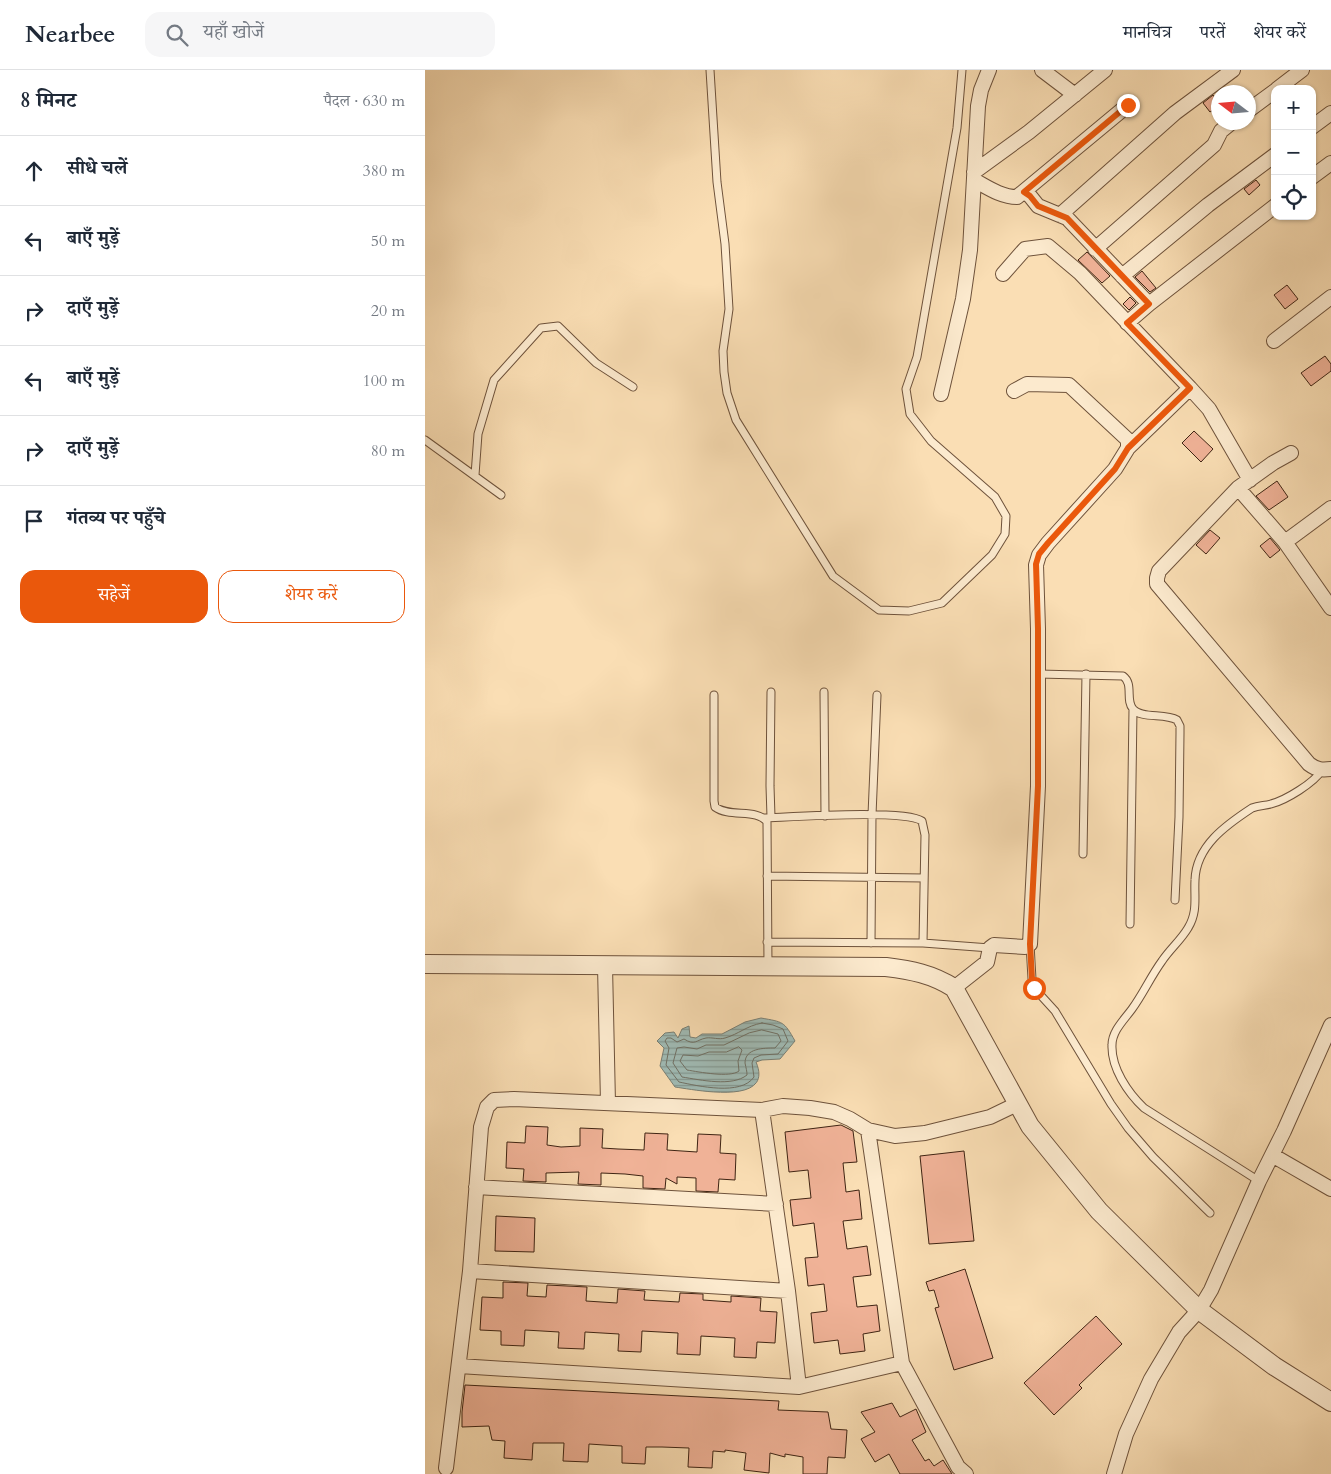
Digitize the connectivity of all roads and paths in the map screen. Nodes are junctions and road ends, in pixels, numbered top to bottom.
1 (710, 70) edge
2 (962, 70) edge
3 (989, 70) edge
4 (1042, 70) edge
5 (1105, 70) edge
6 (1233, 70) edge
7 (1302, 70) edge
8 (1282, 85) edge
9 (1271, 94) edge
10 (1075, 95) junction
11 (1128, 105) dead end
12 (1256, 105) edge
13 (1331, 112) edge
14 (1316, 124) edge
15 (1222, 130) edge
16 (1271, 158) edge
17 (1331, 163) edge
18 (1315, 175) edge
19 (974, 176) junction
20 (1024, 192) junction
21 (1271, 209) edge
22 (1060, 215) junction
23 (1095, 249) junction
24 (1003, 274) dead end
25 (1122, 276) junction
26 (1331, 297) edge
27 (1149, 304) junction
28 (1127, 323) junction
29 (1274, 341) dead end
30 (633, 387) dead end
31 (1190, 388) junction
32 (1014, 391) dead end
33 (941, 394) dead end
34 (425, 440) edge
35 (1128, 448) junction
36 (1291, 453) dead end
37 (475, 475) junction
38 (1250, 480) junction
39 (1239, 488) junction
40 (501, 495) dead end
41 (1331, 508) edge
42 (1285, 542) junction
43 (1331, 608) edge
44 (1038, 674) junction
45 (1086, 674) junction
46 (771, 692) dead end
47 (824, 692) dead end
48 (714, 694) dead end
49 (877, 695) dead end
50 (1133, 709) junction
51 (1326, 769) edge
52 (872, 815) junction
53 (825, 816) junction
54 (768, 817) junction
55 (1083, 854) dead end
56 (767, 876) junction
57 (873, 878) junction
58 (924, 878) junction
59 (1175, 900) dead end
60 (1130, 924) dead end
61 (767, 942) junction
62 (871, 943) junction
63 (923, 943) junction
64 (1030, 944) junction
65 (990, 948) junction
66 (425, 964) edge
67 (605, 966) junction
68 (768, 967) junction
69 (954, 988) junction
70 (1331, 1025) edge
71 (1326, 1049) edge
72 (608, 1103) junction
73 (1017, 1104) junction
74 (762, 1110) junction
75 (868, 1130) junction
76 (1272, 1155) junction
77 (1259, 1181) junction
78 (476, 1187) junction
79 (1331, 1188) edge
80 (776, 1204) junction
81 (1210, 1213) dead end
82 (470, 1272) junction
83 (788, 1291) junction
84 (1199, 1310) junction
85 (902, 1363) junction
86 (459, 1366) junction
87 (799, 1387) junction
88 (1331, 1402) edge
89 (446, 1468) dead end
90 (966, 1474) edge
91 (1115, 1474) edge

1 - 2 lane
3 - 19 street
4 - 10 street
5 - 10 street
6 - 22 street
7 - 8 street
9 - 12 street
10 - 19 street
11 - 20 street
13 - 14 street
15 - 23 street
16 - 25 street
17 - 18 street
19 - 20 street
19 - 33 street
20 - 22 street
21 - 27 street
22 - 23 street
23 - 25 street
24 - 28 street
25 - 27 street
26 - 29 street
27 - 28 street
28 - 31 street
30 - 37 lane
31 - 35 street
31 - 38 street
32 - 35 street
34 - 37 lane
35 - 44 street
36 - 38 street
37 - 40 lane
38 - 39 street
39 - 42 street
39 - 51 street
41 - 42 street
42 - 43 street
44 - 45 lane
44 - 64 street
45 - 50 lane
45 - 55 lane
46 - 54 lane
47 - 53 lane
48 - 54 lane
49 - 52 lane
50 - 59 lane
50 - 60 lane
51 - 77 lane
52 - 53 lane
52 - 57 lane
52 - 58 lane
53 - 54 lane
54 - 56 lane
56 - 57 lane
56 - 61 lane
57 - 58 lane
57 - 62 lane
58 - 63 lane
61 - 62 lane
61 - 68 lane
62 - 63 lane
63 - 65 lane
64 - 65 street
64 - 81 lane
65 - 69 street
66 - 67 street
67 - 68 street
67 - 72 street
68 - 69 street
69 - 73 street
70 - 71 street
71 - 76 street
72 - 74 street
72 - 78 street
73 - 75 street
73 - 84 street
74 - 75 street
74 - 80 street
75 - 85 street
76 - 77 street
76 - 79 street
77 - 84 street
78 - 80 street
78 - 82 street
80 - 83 street
82 - 83 street
82 - 86 street
83 - 87 street
84 - 88 street
84 - 91 street
85 - 87 street
85 - 90 street
86 - 87 street
86 - 89 street

